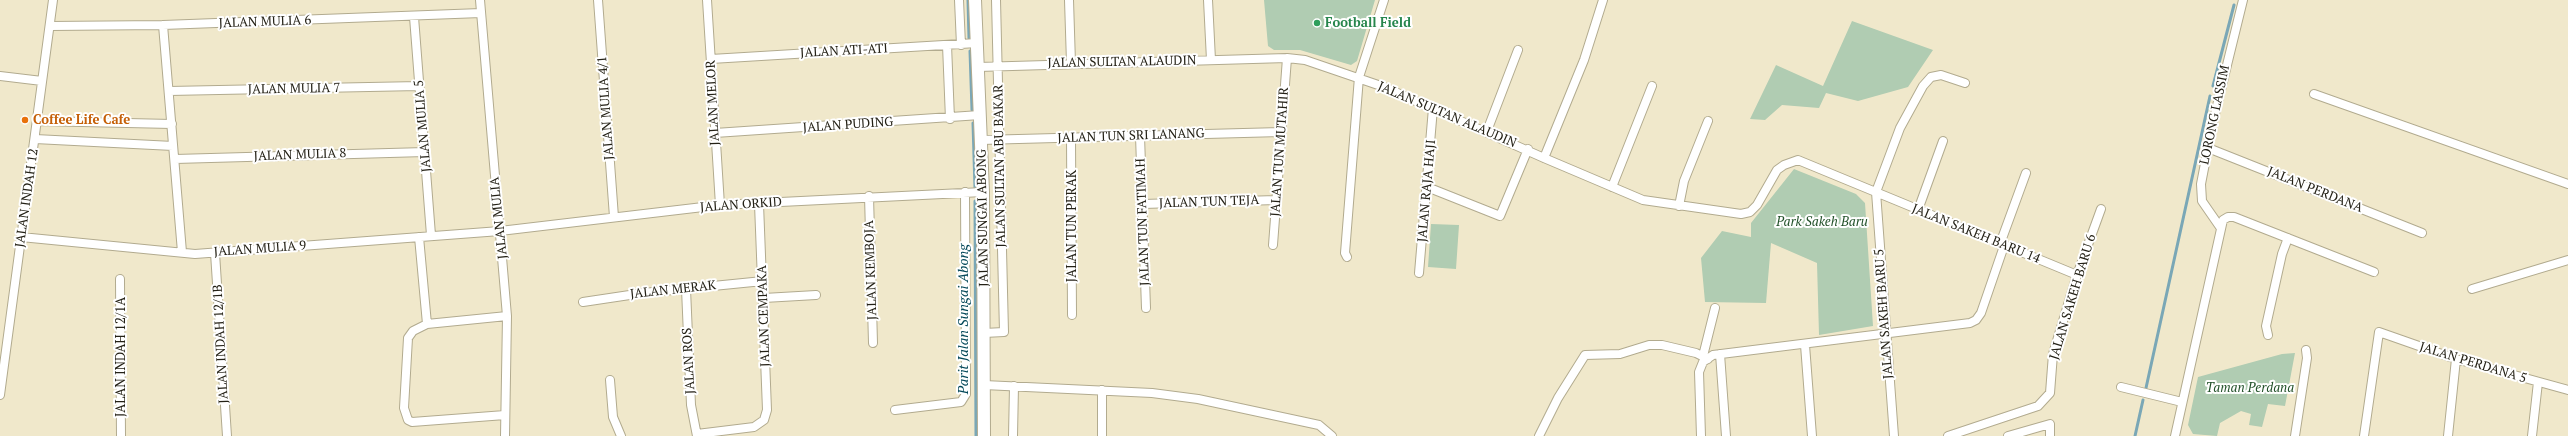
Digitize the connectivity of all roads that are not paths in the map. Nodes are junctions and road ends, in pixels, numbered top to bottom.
1 (53, 0) edge
2 (480, 0) edge
3 (598, 0) edge
4 (707, 0) edge
5 (959, 0) edge
6 (975, 0) edge
7 (996, 0) edge
8 (1069, 0) edge
9 (1208, 0) edge
10 (1384, 0) edge
11 (1603, 0) edge
12 (2240, 1) edge
13 (481, 13) junction
14 (414, 17) junction
15 (163, 25) junction
16 (50, 26) junction
17 (977, 43) junction
18 (947, 45) junction
19 (961, 45) junction
20 (1518, 50) dead end
21 (1287, 58) junction
22 (711, 59) junction
23 (1211, 60) junction
24 (1071, 63) junction
25 (997, 66) junction
26 (978, 67) junction
27 (0, 76) edge
28 (1360, 77) junction
29 (42, 81) junction
30 (1965, 83) dead end
31 (419, 86) junction
32 (1652, 86) dead end
33 (169, 91) junction
34 (2314, 94) dead end
35 (1433, 108) junction
36 (980, 115) junction
37 (950, 119) junction
38 (37, 121) junction
39 (1708, 121) dead end
40 (172, 124) junction
41 (1487, 131) junction
42 (1281, 132) junction
43 (715, 133) junction
44 (1140, 136) junction
45 (1072, 138) junction
46 (35, 139) junction
47 (981, 140) junction
48 (999, 140) junction
49 (1943, 141) dead end
50 (173, 146) junction
51 (2208, 148) junction
52 (1528, 149) junction
53 (425, 152) junction
54 (174, 158) junction
55 (1544, 158) junction
56 (2026, 173) dead end
57 (2568, 184) edge
58 (1427, 187) junction
59 (1612, 187) junction
60 (965, 192) junction
61 (983, 192) junction
62 (1876, 192) junction
63 (868, 196) junction
64 (1276, 200) junction
65 (759, 204) junction
66 (1143, 204) junction
67 (720, 205) junction
68 (1679, 206) junction
69 (2101, 209) dead end
70 (1918, 210) junction
71 (614, 217) junction
72 (2220, 227) junction
73 (500, 231) junction
74 (2422, 232) dead end
75 (431, 235) junction
76 (21, 237) junction
77 (419, 237) junction
78 (2288, 238) junction
79 (1273, 245) dead end
80 (2002, 245) junction
81 (182, 252) junction
82 (215, 253) junction
83 (1347, 257) dead end
84 (2568, 260) edge
85 (2374, 272) dead end
86 (1420, 273) dead end
87 (2077, 275) junction
88 (120, 279) dead end
89 (763, 281) junction
90 (686, 289) junction
91 (2472, 289) dead end
92 (816, 295) dead end
93 (764, 298) junction
94 (583, 302) dead end
95 (1146, 308) dead end
96 (1715, 308) dead end
97 (1072, 315) dead end
98 (507, 316) junction
99 (427, 324) junction
100 (984, 333) junction
101 (1885, 334) junction
102 (2268, 335) dead end
103 (873, 343) dead end
104 (1805, 345) junction
105 (2306, 350) dead end
106 (1711, 356) junction
107 (2456, 359) junction
108 (610, 380) dead end
109 (2538, 382) junction
110 (984, 385) junction
111 (1014, 386) junction
112 (2121, 387) dead end
113 (1102, 390) junction
114 (2568, 390) edge
115 (0, 395) edge
116 (2182, 402) junction
117 (896, 410) dead end
118 (505, 415) junction
119 (697, 435) edge
120 (121, 436) edge
121 (227, 436) edge
122 (505, 436) edge
123 (621, 436) edge
124 (984, 436) edge
125 (1014, 436) edge
126 (1102, 436) edge
127 (1332, 436) edge
128 (1539, 436) edge
129 (1701, 436) edge
130 (1726, 436) edge
131 (1812, 436) edge
132 (1894, 436) edge
133 (1948, 436) edge
134 (2008, 436) edge
135 (2050, 436) edge
136 (2175, 436) edge
137 (2294, 436) edge
138 (2364, 436) edge
139 (2448, 436) edge
140 (2532, 436) edge

1 - 16 street, JALAN INDAH 12
2 - 13 street, JALAN MULIA
3 - 71 street, JALAN MULIA 4/1
4 - 22 street, JALAN MELOR
5 - 19 street
6 - 17 street, JALAN SUNGAI ABONG
7 - 25 street, JALAN SULTAN ABU BAKAR
8 - 24 street
9 - 23 street
10 - 28 street
11 - 55 street
12 - 51 street, LORONG LASSIM
13 - 14 street, JALAN MULIA 6
13 - 73 street, JALAN MULIA
14 - 15 street, JALAN MULIA 6
14 - 31 street, JALAN MULIA 5
15 - 16 street, JALAN MULIA 6
15 - 33 street
16 - 29 street, JALAN INDAH 12
17 - 19 street, JALAN ATI-ATI
17 - 26 street, JALAN SUNGAI ABONG
18 - 19 street, JALAN ATI-ATI
18 - 22 street, JALAN ATI-ATI
18 - 37 street
20 - 41 street
21 - 23 street, JALAN SULTAN ALAUDIN
21 - 28 street, JALAN SULTAN ALAUDIN
21 - 42 street, JALAN TUN MUTAHIR
22 - 43 street, JALAN MELOR
23 - 24 street, JALAN SULTAN ALAUDIN
24 - 25 street, JALAN SULTAN ALAUDIN
25 - 26 street, JALAN SULTAN ALAUDIN
25 - 48 street, JALAN SULTAN ABU BAKAR
26 - 36 street, JALAN SUNGAI ABONG
27 - 29 street
28 - 35 street, JALAN SULTAN ALAUDIN
28 - 83 street
29 - 38 street, JALAN INDAH 12
30 - 62 street
31 - 33 street, JALAN MULIA 7
31 - 53 street, JALAN MULIA 5
32 - 59 street
33 - 40 street
34 - 57 street
35 - 41 street, JALAN SULTAN ALAUDIN
35 - 58 street, JALAN RAJA HAJI
36 - 37 street, JALAN PUDING
36 - 47 street, JALAN SUNGAI ABONG
37 - 43 street, JALAN PUDING
38 - 40 street
38 - 46 street, JALAN INDAH 12
39 - 68 street
40 - 50 street
41 - 52 street, JALAN SULTAN ALAUDIN
42 - 44 street, JALAN TUN SRI LANANG
42 - 64 street, JALAN TUN MUTAHIR
43 - 67 street, JALAN MELOR
44 - 45 street, JALAN TUN SRI LANANG
44 - 66 street, JALAN TUN FATIMAH
45 - 48 street, JALAN TUN SRI LANANG
45 - 97 street, JALAN TUN PERAK
46 - 50 street
46 - 76 street, JALAN INDAH 12
47 - 48 street, JALAN TUN SRI LANANG
47 - 61 street, JALAN SUNGAI ABONG
48 - 100 street, JALAN SULTAN ABU BAKAR
49 - 70 street
50 - 54 street
51 - 72 street, LORONG LASSIM
51 - 74 street, JALAN PERDANA
52 - 55 street, JALAN SULTAN ALAUDIN
52 - 58 street
53 - 54 street, JALAN MULIA 8
53 - 75 street, JALAN MULIA 5
54 - 81 street
55 - 59 street, JALAN SULTAN ALAUDIN
56 - 80 street
58 - 86 street, JALAN RAJA HAJI
59 - 68 street, JALAN SULTAN ALAUDIN
60 - 61 street, JALAN ORKID
60 - 63 street, JALAN ORKID
60 - 117 street
61 - 100 street, JALAN SUNGAI ABONG
62 - 68 street, JALAN SULTAN ALAUDIN
62 - 70 street, JALAN SAKEH BARU 14
62 - 101 street, JALAN SAKEH BARU 5
63 - 65 street, JALAN ORKID
63 - 103 street, JALAN KEMBOJA
64 - 66 street, JALAN TUN TEJA
64 - 79 street, JALAN TUN MUTAHIR
65 - 67 street, JALAN ORKID
65 - 89 street, JALAN CEMPAKA
66 - 95 street, JALAN TUN FATIMAH
67 - 71 street, JALAN ORKID
69 - 87 street, JALAN SAKEH BARU 6
70 - 80 street, JALAN SAKEH BARU 14
71 - 73 street, JALAN ORKID
72 - 78 street
72 - 116 street
73 - 75 street, JALAN MULIA 9
73 - 98 street, JALAN MULIA
75 - 77 street, JALAN MULIA 9
76 - 81 street, JALAN MULIA 9
76 - 115 street, JALAN INDAH 12
77 - 82 street, JALAN MULIA 9
77 - 99 street
78 - 85 street
78 - 102 street
80 - 87 street, JALAN SAKEH BARU 14
80 - 101 street
81 - 82 street, JALAN MULIA 9
82 - 121 street, JALAN INDAH 12/1B
84 - 91 street
87 - 133 street, JALAN SAKEH BARU 6
88 - 120 street, JALAN INDAH 12/1A
89 - 90 street, JALAN MERAK
89 - 93 street, JALAN CEMPAKA
90 - 94 street, JALAN MERAK
90 - 119 street, JALAN ROS
92 - 93 street
93 - 119 street, JALAN CEMPAKA
96 - 106 street
98 - 99 street
98 - 118 street, JALAN MULIA
99 - 118 street
100 - 110 street, JALAN SUNGAI ABONG
101 - 104 street
101 - 132 street, JALAN SAKEH BARU 5
104 - 106 street
104 - 131 street
105 - 137 street
106 - 128 street
106 - 129 street
106 - 130 street
107 - 109 street, JALAN PERDANA 5
107 - 138 street, JALAN PERDANA 5
107 - 139 street
108 - 123 street
109 - 114 street, JALAN PERDANA 5
109 - 140 street
110 - 111 street
110 - 124 street, JALAN SUNGAI ABONG
111 - 113 street
111 - 125 street
112 - 116 street
113 - 126 street
113 - 127 street
116 - 136 street
118 - 122 street, JALAN MULIA
134 - 135 street

